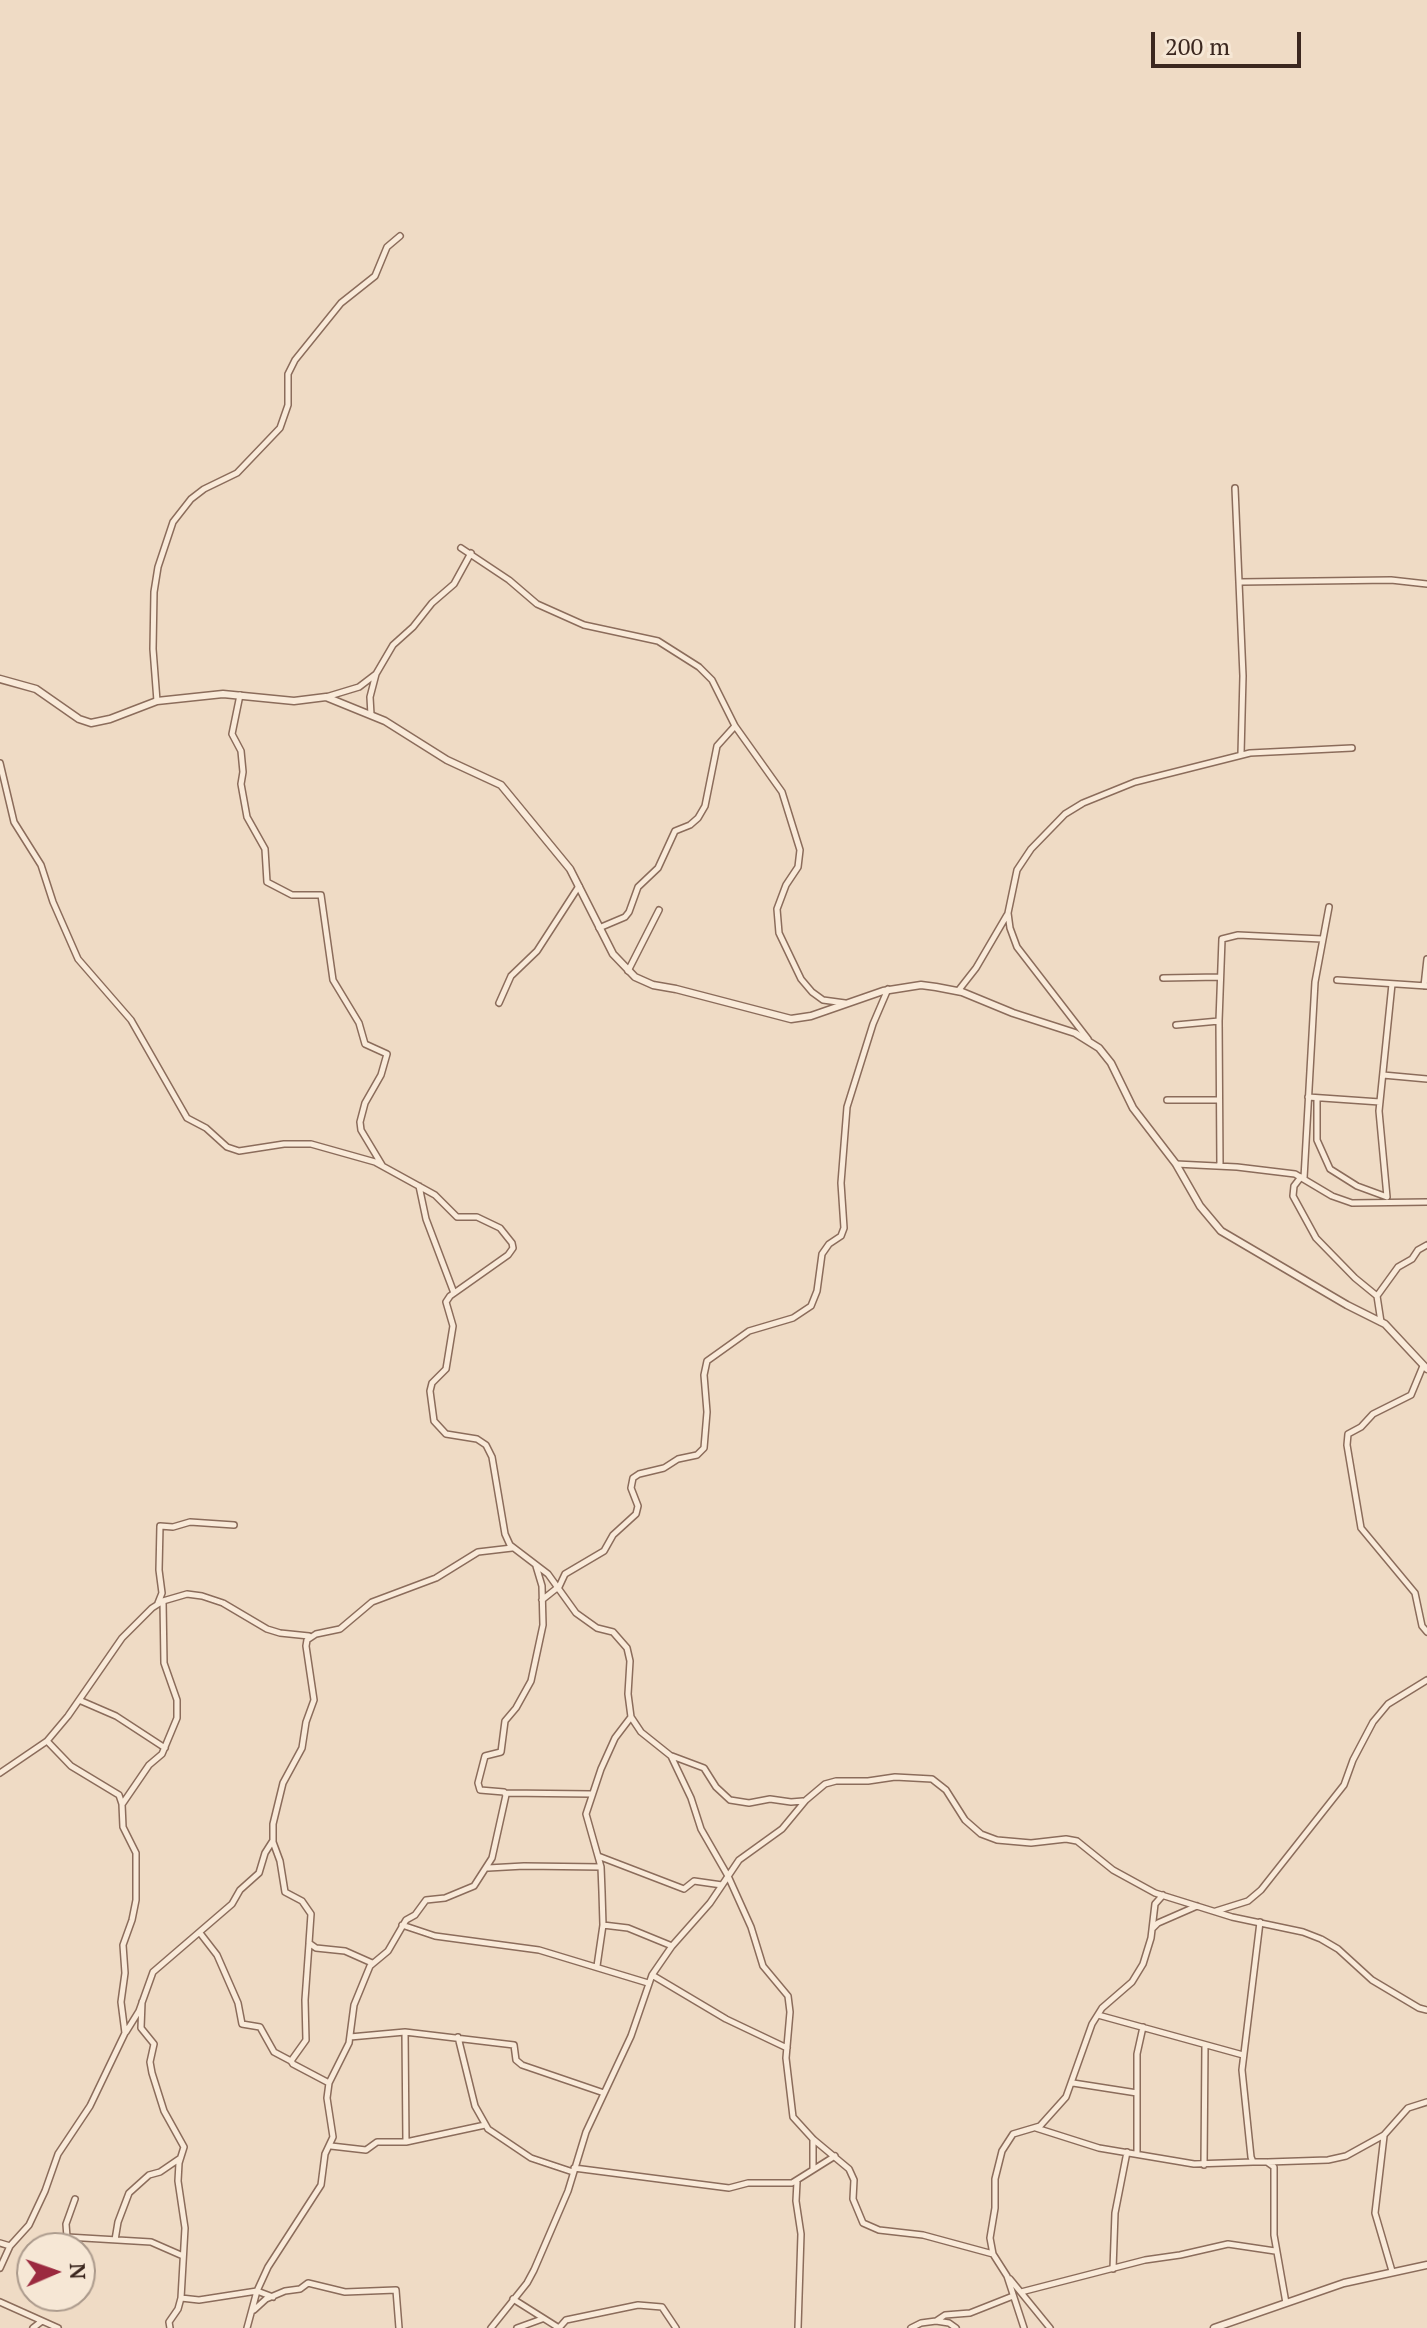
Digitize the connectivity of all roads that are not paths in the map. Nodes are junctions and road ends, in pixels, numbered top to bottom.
1 (400, 236) dead end
2 (1235, 488) dead end
3 (461, 548) dead end
4 (471, 553) junction
5 (1241, 582) junction
6 (1427, 584) edge
7 (376, 674) junction
8 (0, 679) edge
9 (240, 694) junction
10 (326, 697) junction
11 (157, 701) junction
12 (371, 715) junction
13 (735, 726) junction
14 (1352, 748) dead end
15 (1241, 754) junction
16 (0, 763) edge
17 (579, 885) junction
18 (1329, 907) dead end
19 (659, 910) dead end
20 (1008, 913) junction
21 (599, 928) junction
22 (1322, 939) junction
23 (1427, 959) edge
24 (628, 971) junction
25 (1220, 977) junction
26 (1163, 978) dead end
27 (1337, 980) dead end
28 (1392, 984) junction
29 (1426, 986) edge
30 (888, 989) junction
31 (958, 991) junction
32 (499, 1003) dead end
33 (846, 1003) junction
34 (1219, 1021) junction
35 (1176, 1025) dead end
36 (1089, 1040) junction
37 (1383, 1075) junction
38 (1427, 1079) edge
39 (1308, 1097) junction
40 (1317, 1099) junction
41 (1167, 1100) dead end
42 (1219, 1100) junction
43 (1380, 1102) junction
44 (1176, 1164) junction
45 (382, 1165) junction
46 (1220, 1166) junction
47 (1302, 1178) junction
48 (419, 1185) junction
49 (1427, 1202) edge
50 (1427, 1245) edge
51 (454, 1293) junction
52 (1377, 1296) junction
53 (1382, 1322) junction
54 (1425, 1367) edge
55 (234, 1525) dead end
56 (507, 1540) junction
57 (499, 1548) junction
58 (513, 1548) junction
59 (535, 1565) junction
60 (557, 1589) junction
61 (541, 1600) junction
62 (160, 1602) junction
63 (1427, 1632) edge
64 (310, 1636) junction
65 (1427, 1680) edge
66 (79, 1700) junction
67 (631, 1717) junction
68 (47, 1741) junction
69 (165, 1748) junction
70 (671, 1756) junction
71 (0, 1773) edge
72 (505, 1793) junction
73 (591, 1794) junction
74 (806, 1800) junction
75 (122, 1804) junction
76 (273, 1842) junction
77 (598, 1856) junction
78 (601, 1867) junction
79 (487, 1868) junction
80 (728, 1876) junction
81 (723, 1885) junction
82 (1155, 1893) junction
83 (1163, 1895) junction
84 (1157, 1901) junction
85 (1197, 1906) junction
86 (1215, 1912) junction
87 (1260, 1922) junction
88 (402, 1925) junction
89 (603, 1925) junction
90 (1152, 1928) junction
91 (200, 1933) junction
92 (309, 1943) junction
93 (672, 1946) junction
94 (372, 1963) junction
95 (597, 1966) junction
96 (652, 1975) junction
97 (648, 1983) junction
98 (142, 2002) junction
99 (1427, 2010) edge
100 (1098, 2015) junction
101 (1143, 2027) junction
102 (405, 2032) junction
103 (125, 2033) junction
104 (350, 2037) junction
105 (458, 2037) junction
106 (1205, 2045) junction
107 (787, 2048) junction
108 (1243, 2055) junction
109 (291, 2061) junction
110 (329, 2083) junction
111 (1073, 2083) junction
112 (604, 2093) junction
113 (1137, 2093) junction
114 (1427, 2102) edge
115 (485, 2125) junction
116 (1035, 2128) junction
117 (1384, 2135) junction
118 (813, 2139) junction
119 (406, 2142) junction
120 (331, 2146) junction
121 (1118, 2151) junction
122 (1127, 2152) junction
123 (1137, 2154) junction
124 (835, 2156) junction
125 (180, 2159) junction
126 (1253, 2162) junction
127 (1267, 2162) junction
128 (1125, 2164) junction
129 (1204, 2165) junction
130 (813, 2169) junction
131 (573, 2170) junction
132 (797, 2181) junction
133 (787, 2184) junction
134 (796, 2191) junction
135 (75, 2199) dead end
136 (990, 2238) junction
137 (115, 2240) junction
138 (0, 2243) edge
139 (10, 2246) junction
140 (980, 2251) junction
141 (1275, 2251) junction
142 (993, 2254) junction
143 (183, 2256) junction
144 (1427, 2265) edge
145 (0, 2268) edge
146 (1113, 2269) junction
147 (1392, 2271) junction
148 (1007, 2276) junction
149 (257, 2291) junction
150 (1021, 2292) junction
151 (1013, 2296) junction
152 (273, 2297) junction
153 (181, 2298) junction
154 (513, 2299) junction
155 (0, 2302) edge
156 (1286, 2303) junction
157 (251, 2313) junction
158 (542, 2319) junction
159 (42, 2321) junction
160 (936, 2321) junction
161 (927, 2325) edge
162 (1227, 2326) edge
163 (33, 2328) edge
164 (58, 2328) edge
165 (170, 2328) edge
166 (247, 2328) edge
167 (399, 2328) edge
168 (491, 2328) edge
169 (517, 2328) edge
170 (559, 2328) edge
171 (676, 2328) edge
172 (798, 2328) edge
173 (911, 2328) edge
174 (956, 2328) edge
175 (1024, 2328) edge
176 (1050, 2328) edge
177 (1214, 2328) edge

1 - 11 street
2 - 5 street
3 - 4 street
4 - 7 street
4 - 13 street
5 - 6 street
5 - 15 street
7 - 10 street
7 - 12 street
8 - 11 street
9 - 10 street
9 - 11 street
9 - 45 street
10 - 12 street
12 - 17 street
13 - 21 street
13 - 33 street
14 - 15 street
15 - 20 street
16 - 45 street
17 - 21 street
17 - 32 street
18 - 22 street
19 - 24 street
20 - 31 street
20 - 36 street
21 - 24 street
22 - 25 street
22 - 39 street
23 - 29 street
24 - 33 street
25 - 26 street
25 - 34 street
27 - 28 street
28 - 29 street
28 - 37 street
30 - 31 street
30 - 33 street
30 - 60 street
31 - 36 street
34 - 35 street
34 - 42 street
36 - 44 street
37 - 38 street
37 - 43 street
39 - 40 street
39 - 47 street
40 - 43 street
40 - 43 street
41 - 42 street
42 - 46 street
44 - 46 street
44 - 53 street
45 - 48 street
46 - 47 street
47 - 49 street
47 - 52 street
48 - 51 street
48 - 51 street
50 - 52 street
51 - 56 street
52 - 53 street
53 - 54 street
54 - 63 street
55 - 62 street
56 - 57 street
56 - 58 street
57 - 58 street
57 - 64 street
58 - 59 street
59 - 60 street
59 - 61 street
60 - 61 street
60 - 67 street
61 - 72 street
62 - 64 street
62 - 66 street
62 - 69 street
64 - 76 street
65 - 86 street
66 - 68 street
66 - 69 street
67 - 70 street
67 - 73 street
68 - 71 street
68 - 75 street
69 - 75 street
70 - 74 street
70 - 80 street
72 - 73 street
72 - 79 street
73 - 77 street
74 - 80 street
74 - 82 street
75 - 103 street
76 - 91 street
76 - 92 street
77 - 78 street
77 - 81 street
78 - 79 street
78 - 89 street
79 - 88 street
80 - 81 street
80 - 107 street
81 - 93 street
82 - 83 street
82 - 84 street
83 - 84 street
83 - 85 street
84 - 90 street
85 - 86 street
85 - 90 street
86 - 87 street
87 - 99 street
87 - 108 street
88 - 94 street
88 - 95 street
89 - 93 street
89 - 95 street
90 - 100 street
91 - 98 street
91 - 109 street
92 - 94 street
92 - 109 street
93 - 96 street
94 - 104 street
95 - 97 street
96 - 97 street
96 - 107 street
97 - 112 street
98 - 103 street
98 - 125 street
100 - 101 street
100 - 111 street
101 - 106 street
101 - 113 street
102 - 104 street
102 - 105 street
102 - 119 street
103 - 139 street
104 - 110 street
105 - 112 street
105 - 115 street
106 - 108 street
106 - 129 street
107 - 118 street
108 - 126 street
109 - 110 street
110 - 120 street
111 - 113 street
111 - 116 street
112 - 131 street
113 - 123 street
114 - 117 street
115 - 119 street
115 - 131 street
116 - 121 street
116 - 136 street
117 - 127 street
117 - 147 street
118 - 124 street
118 - 130 street
119 - 120 street
120 - 149 street
121 - 122 street
121 - 128 street
122 - 123 street
122 - 128 street
123 - 129 street
124 - 130 street
124 - 140 street
125 - 137 street
125 - 143 street
126 - 127 street
126 - 129 street
127 - 141 street
128 - 146 street
130 - 132 street
131 - 133 street
131 - 154 street
132 - 133 street
132 - 134 street
133 - 134 street
134 - 172 street
135 - 137 street
136 - 140 street
136 - 142 street
137 - 143 street
138 - 139 street
139 - 145 street
140 - 142 street
141 - 146 street
141 - 156 street
142 - 148 street
143 - 153 street
144 - 147 street
146 - 150 street
147 - 156 street
148 - 150 street
148 - 151 street
149 - 152 street
149 - 153 street
149 - 157 street
150 - 176 street
151 - 160 street
151 - 175 street
152 - 157 street
152 - 167 street
153 - 165 street
154 - 158 street
154 - 168 street
155 - 159 street
156 - 162 street
157 - 166 street
158 - 169 street
158 - 170 street
159 - 163 street
159 - 164 street
160 - 161 street
160 - 174 street
161 - 173 street
162 - 177 street
170 - 171 street

